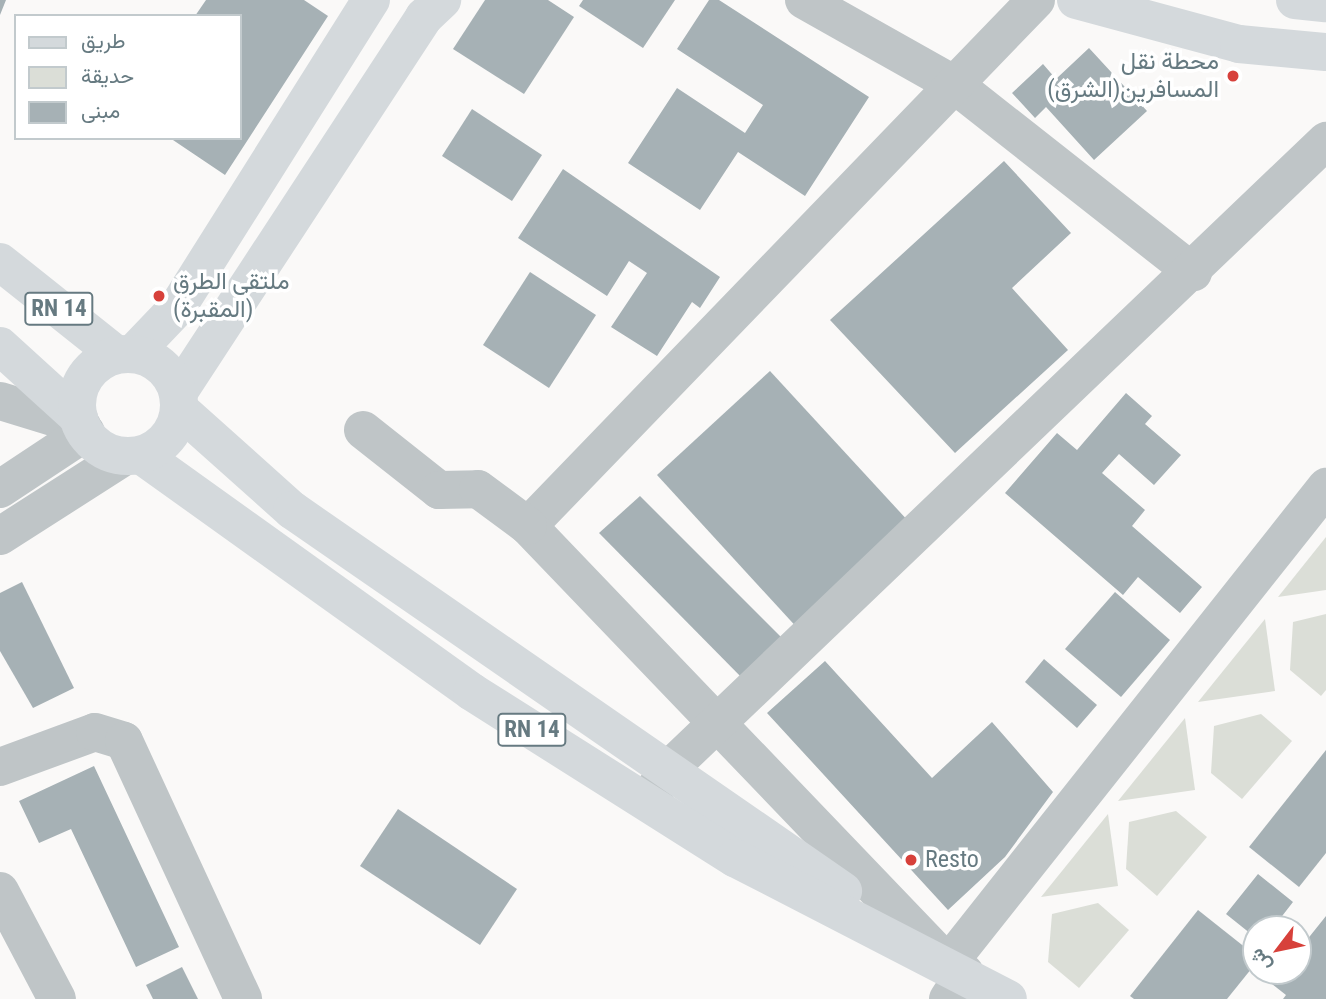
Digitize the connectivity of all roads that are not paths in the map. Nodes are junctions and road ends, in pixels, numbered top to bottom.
1 (371, 0) edge
2 (442, 0) edge
3 (804, 0) edge
4 (1036, 0) edge
5 (1076, 0) edge
6 (1295, 0) edge
7 (1326, 3) edge
8 (1326, 52) edge
9 (954, 85) junction
10 (1326, 141) edge
11 (0, 262) edge
12 (1194, 272) junction
13 (0, 346) edge
14 (125, 355) junction
15 (0, 401) edge
16 (179, 401) junction
17 (82, 425) junction
18 (363, 430) dead end
19 (133, 455) junction
20 (1326, 487) edge
21 (0, 489) edge
22 (528, 526) junction
23 (0, 536) edge
24 (719, 722) junction
25 (0, 767) edge
26 (669, 769) junction
27 (646, 802) junction
28 (0, 891) edge
29 (954, 979) edge
30 (57, 999) edge
31 (243, 999) edge
32 (1008, 999) edge

1 - 14 main road
2 - 16 main road
3 - 9 street
4 - 9 street
5 - 8 main road
6 - 7 main road
9 - 12 street
9 - 22 street
10 - 12 street
11 - 14 main road, RN 14
12 - 24 street
13 - 17 main road, RN 14
14 - 16 main road
14 - 17 main road
15 - 17 street
16 - 19 main road
16 - 26 main road, RN 14
17 - 19 main road
17 - 21 street
18 - 22 street
19 - 23 street
19 - 27 main road, RN 14
20 - 29 street
22 - 24 street
24 - 26 street
24 - 29 street
25 - 31 street
26 - 27 street
26 - 29 main road, RN 14
27 - 29 main road, RN 14
28 - 30 street
29 - 32 main road, RN 14

